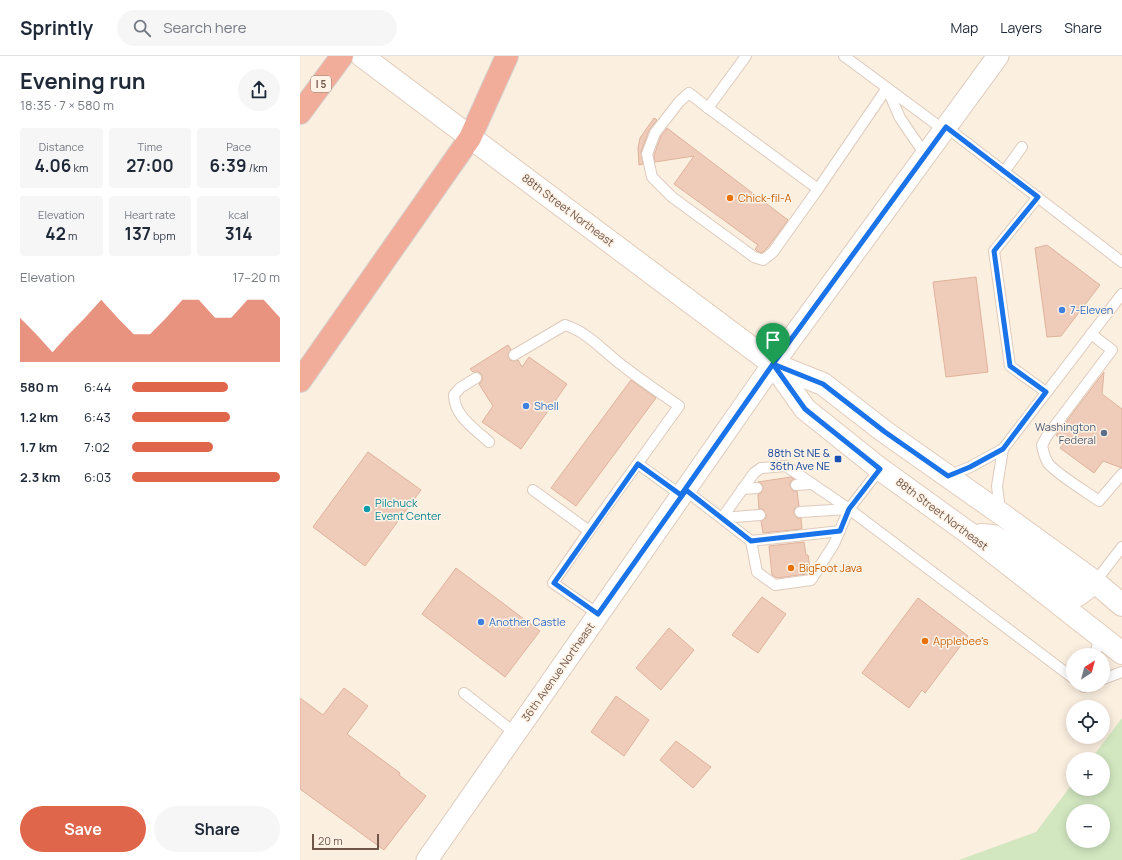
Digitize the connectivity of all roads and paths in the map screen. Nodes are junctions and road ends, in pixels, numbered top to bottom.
1 (342, 56) edge
2 (362, 56) edge
3 (507, 56) edge
4 (746, 56) edge
5 (844, 56) edge
6 (998, 56) edge
7 (887, 88) junction
8 (708, 108) junction
9 (300, 113) edge
10 (945, 128) junction
11 (470, 138) junction
12 (1022, 147) dead end
13 (926, 156) junction
14 (1004, 172) junction
15 (818, 189) junction
16 (1038, 197) junction
17 (1122, 262) edge
18 (1122, 294) edge
19 (1091, 334) junction
20 (514, 355) dead end
21 (773, 364) junction
22 (476, 378) dead end
23 (300, 381) edge
24 (1046, 392) junction
25 (489, 442) dead end
26 (1003, 449) junction
27 (638, 464) junction
28 (880, 469) junction
29 (1122, 474) edge
30 (948, 476) junction
31 (812, 484) junction
32 (796, 485) dead end
33 (757, 488) dead end
34 (742, 489) junction
35 (533, 490) dead end
36 (683, 492) junction
37 (849, 509) junction
38 (800, 512) dead end
39 (1000, 513) junction
40 (760, 515) dead end
41 (722, 518) junction
42 (589, 531) junction
43 (840, 531) junction
44 (970, 534) junction
45 (751, 541) junction
46 (1122, 548) edge
47 (1095, 582) junction
48 (1122, 605) edge
49 (598, 614) junction
50 (1122, 632) edge
51 (1097, 645) edge
52 (1122, 653) edge
53 (1122, 672) edge
54 (1066, 673) edge
55 (1110, 676) edge
56 (464, 693) dead end
57 (515, 733) junction
58 (427, 860) edge

1 - 9 highway, I 5
2 - 11 main road, 88th Street Northeast
3 - 11 highway
4 - 8 lane
5 - 7 lane
6 - 10 street, 36th Avenue Northeast
7 - 10 lane
7 - 13 lane
7 - 15 lane
8 - 15 lane
8 - 15 lane
10 - 13 street, 36th Avenue Northeast
10 - 14 lane
11 - 21 main road, 88th Street Northeast
11 - 23 highway
12 - 14 lane
13 - 21 street, 36th Avenue Northeast
14 - 16 lane
16 - 17 lane
16 - 24 lane
18 - 19 lane
19 - 24 lane
19 - 29 lane
20 - 27 lane
21 - 28 main road, 88th Street Northeast
21 - 30 main road, 88th Street Northeast
21 - 36 street, 36th Avenue Northeast
22 - 25 lane
24 - 26 lane
26 - 30 lane
26 - 39 lane
27 - 36 lane
27 - 42 lane
28 - 37 lane
28 - 44 main road, 88th Street Northeast
30 - 39 main road, 88th Street Northeast
31 - 32 lane
31 - 34 lane
31 - 37 lane
33 - 34 lane
34 - 41 lane
35 - 42 lane
36 - 41 lane
36 - 49 street, 36th Avenue Northeast
37 - 38 lane
37 - 43 lane
37 - 54 lane
39 - 47 main road, 88th Street Northeast
40 - 41 lane
41 - 45 lane
42 - 49 lane
43 - 45 lane
43 - 45 lane
44 - 47 main road
44 - 51 main road, 88th Street Northeast
46 - 47 lane
47 - 48 main road, 88th Street Northeast
49 - 57 street, 36th Avenue Northeast
50 - 51 main road
51 - 52 main road, 88th Street Northeast
53 - 55 lane
56 - 57 lane
57 - 58 street, 36th Avenue Northeast

